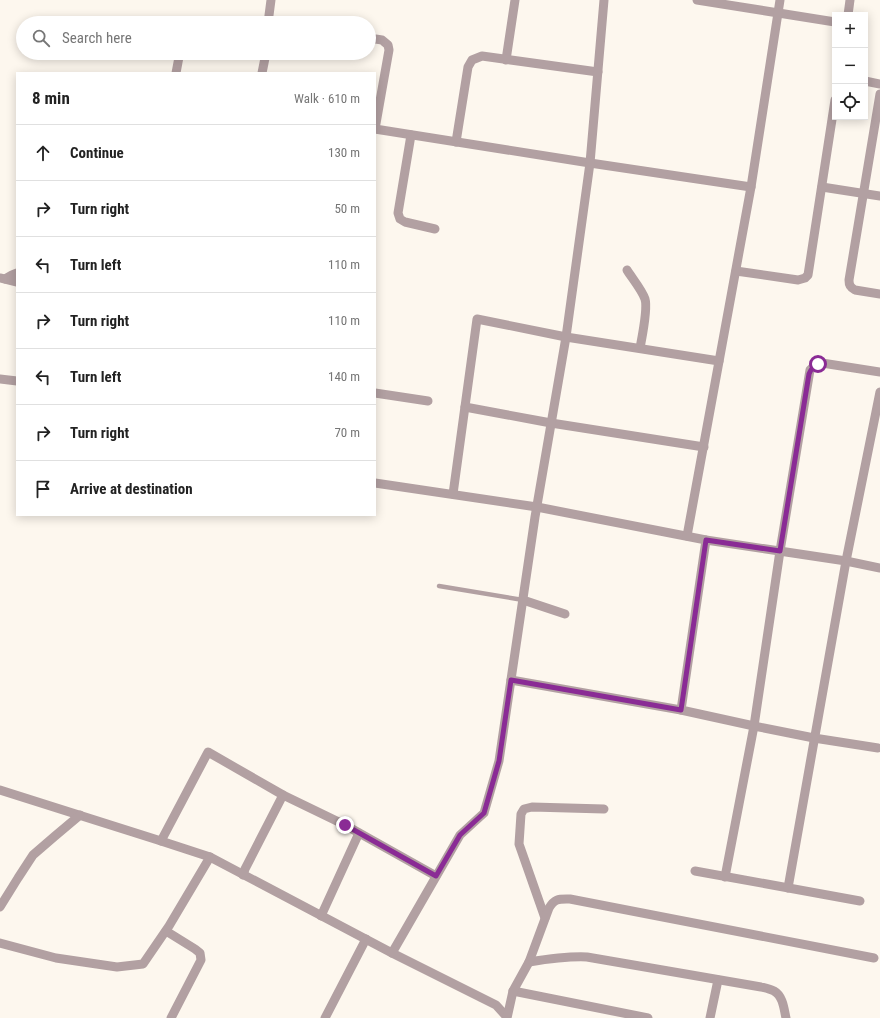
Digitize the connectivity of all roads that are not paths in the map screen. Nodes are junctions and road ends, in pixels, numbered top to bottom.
1 (271, 0) edge
2 (515, 0) edge
3 (604, 0) edge
4 (698, 0) edge
5 (780, 0) edge
6 (850, 0) edge
7 (848, 12) edge
8 (778, 13) junction
9 (270, 16) edge
10 (832, 22) edge
11 (376, 39) edge
12 (178, 60) edge
13 (265, 60) edge
14 (506, 60) junction
15 (176, 72) edge
16 (262, 72) edge
17 (598, 72) junction
18 (868, 82) edge
19 (880, 84) edge
20 (880, 94) edge
21 (832, 120) edge
22 (376, 123) edge
23 (376, 129) edge
24 (411, 135) junction
25 (456, 142) junction
26 (590, 163) junction
27 (751, 187) junction
28 (822, 187) junction
29 (863, 193) junction
30 (880, 196) edge
31 (435, 229) dead end
32 (627, 270) dead end
33 (736, 271) junction
34 (16, 273) edge
35 (3, 279) edge
36 (16, 282) edge
37 (880, 294) edge
38 (566, 337) junction
39 (640, 348) junction
40 (719, 361) junction
41 (880, 372) edge
42 (0, 379) edge
43 (16, 381) edge
44 (880, 392) edge
45 (376, 394) edge
46 (428, 401) dead end
47 (465, 407) junction
48 (551, 423) junction
49 (870, 443) junction
50 (880, 445) edge
51 (704, 447) junction
52 (376, 483) edge
53 (453, 494) junction
54 (537, 507) junction
55 (687, 536) junction
56 (706, 540) junction
57 (780, 551) junction
58 (846, 561) junction
59 (880, 568) edge
60 (439, 586) dead end
61 (523, 600) junction
62 (565, 614) dead end
63 (511, 680) junction
64 (681, 710) junction
65 (754, 726) junction
66 (814, 738) junction
67 (878, 748) dead end
68 (0, 790) edge
69 (284, 795) junction
70 (604, 809) dead end
71 (80, 815) junction
72 (359, 833) junction
73 (161, 841) junction
74 (210, 858) junction
75 (695, 870) dead end
76 (243, 875) junction
77 (436, 876) junction
78 (725, 877) junction
79 (788, 888) junction
80 (860, 902) dead end
81 (0, 907) edge
82 (321, 916) junction
83 (545, 918) junction
84 (166, 931) junction
85 (366, 939) junction
86 (0, 943) edge
87 (392, 953) junction
88 (874, 958) dead end
89 (529, 962) junction
90 (718, 980) junction
91 (513, 991) junction
92 (171, 1018) edge
93 (325, 1018) edge
94 (506, 1018) edge
95 (648, 1018) edge
96 (710, 1018) edge
97 (786, 1018) edge

1 - 9 street
2 - 14 street
3 - 17 street
4 - 8 street
5 - 8 street
6 - 7 street
8 - 10 street
8 - 27 street
11 - 22 street
12 - 15 street
13 - 16 street
14 - 17 street
14 - 25 street
17 - 26 street
18 - 19 street
20 - 29 street
21 - 28 street
23 - 24 street
24 - 25 street
24 - 31 street
25 - 26 street
26 - 27 street
26 - 38 street
27 - 33 street
28 - 29 street
28 - 33 street
29 - 30 street
29 - 37 street
32 - 39 street
33 - 40 street
34 - 35 street
35 - 36 street
38 - 39 street
38 - 47 street
38 - 48 street
39 - 40 street
40 - 51 street
41 - 57 street
42 - 43 street
44 - 49 street
45 - 46 street
47 - 48 street
47 - 53 street
48 - 51 street
48 - 54 street
49 - 50 street
49 - 58 street
51 - 55 street
52 - 53 street
53 - 54 street
54 - 55 street
54 - 61 street
55 - 56 street
56 - 57 street
56 - 64 street
57 - 58 street
57 - 65 street
58 - 59 street
58 - 66 street
60 - 61 lane
61 - 62 street
61 - 63 street
63 - 64 street
63 - 77 street
64 - 65 street
65 - 66 street
65 - 78 street
66 - 67 street
66 - 79 street
68 - 71 street
69 - 72 street
69 - 73 street
69 - 76 street
70 - 83 street
71 - 73 street
71 - 81 street
72 - 77 street
72 - 82 street
73 - 74 street
74 - 76 street
74 - 84 street
75 - 78 street
76 - 82 street
77 - 87 street
78 - 79 street
79 - 80 street
82 - 85 street
83 - 88 street
83 - 89 street
84 - 86 street
84 - 92 street
85 - 87 street
85 - 93 street
87 - 94 street
89 - 90 street
89 - 91 street
90 - 96 street
90 - 97 street
91 - 94 street
91 - 95 street

